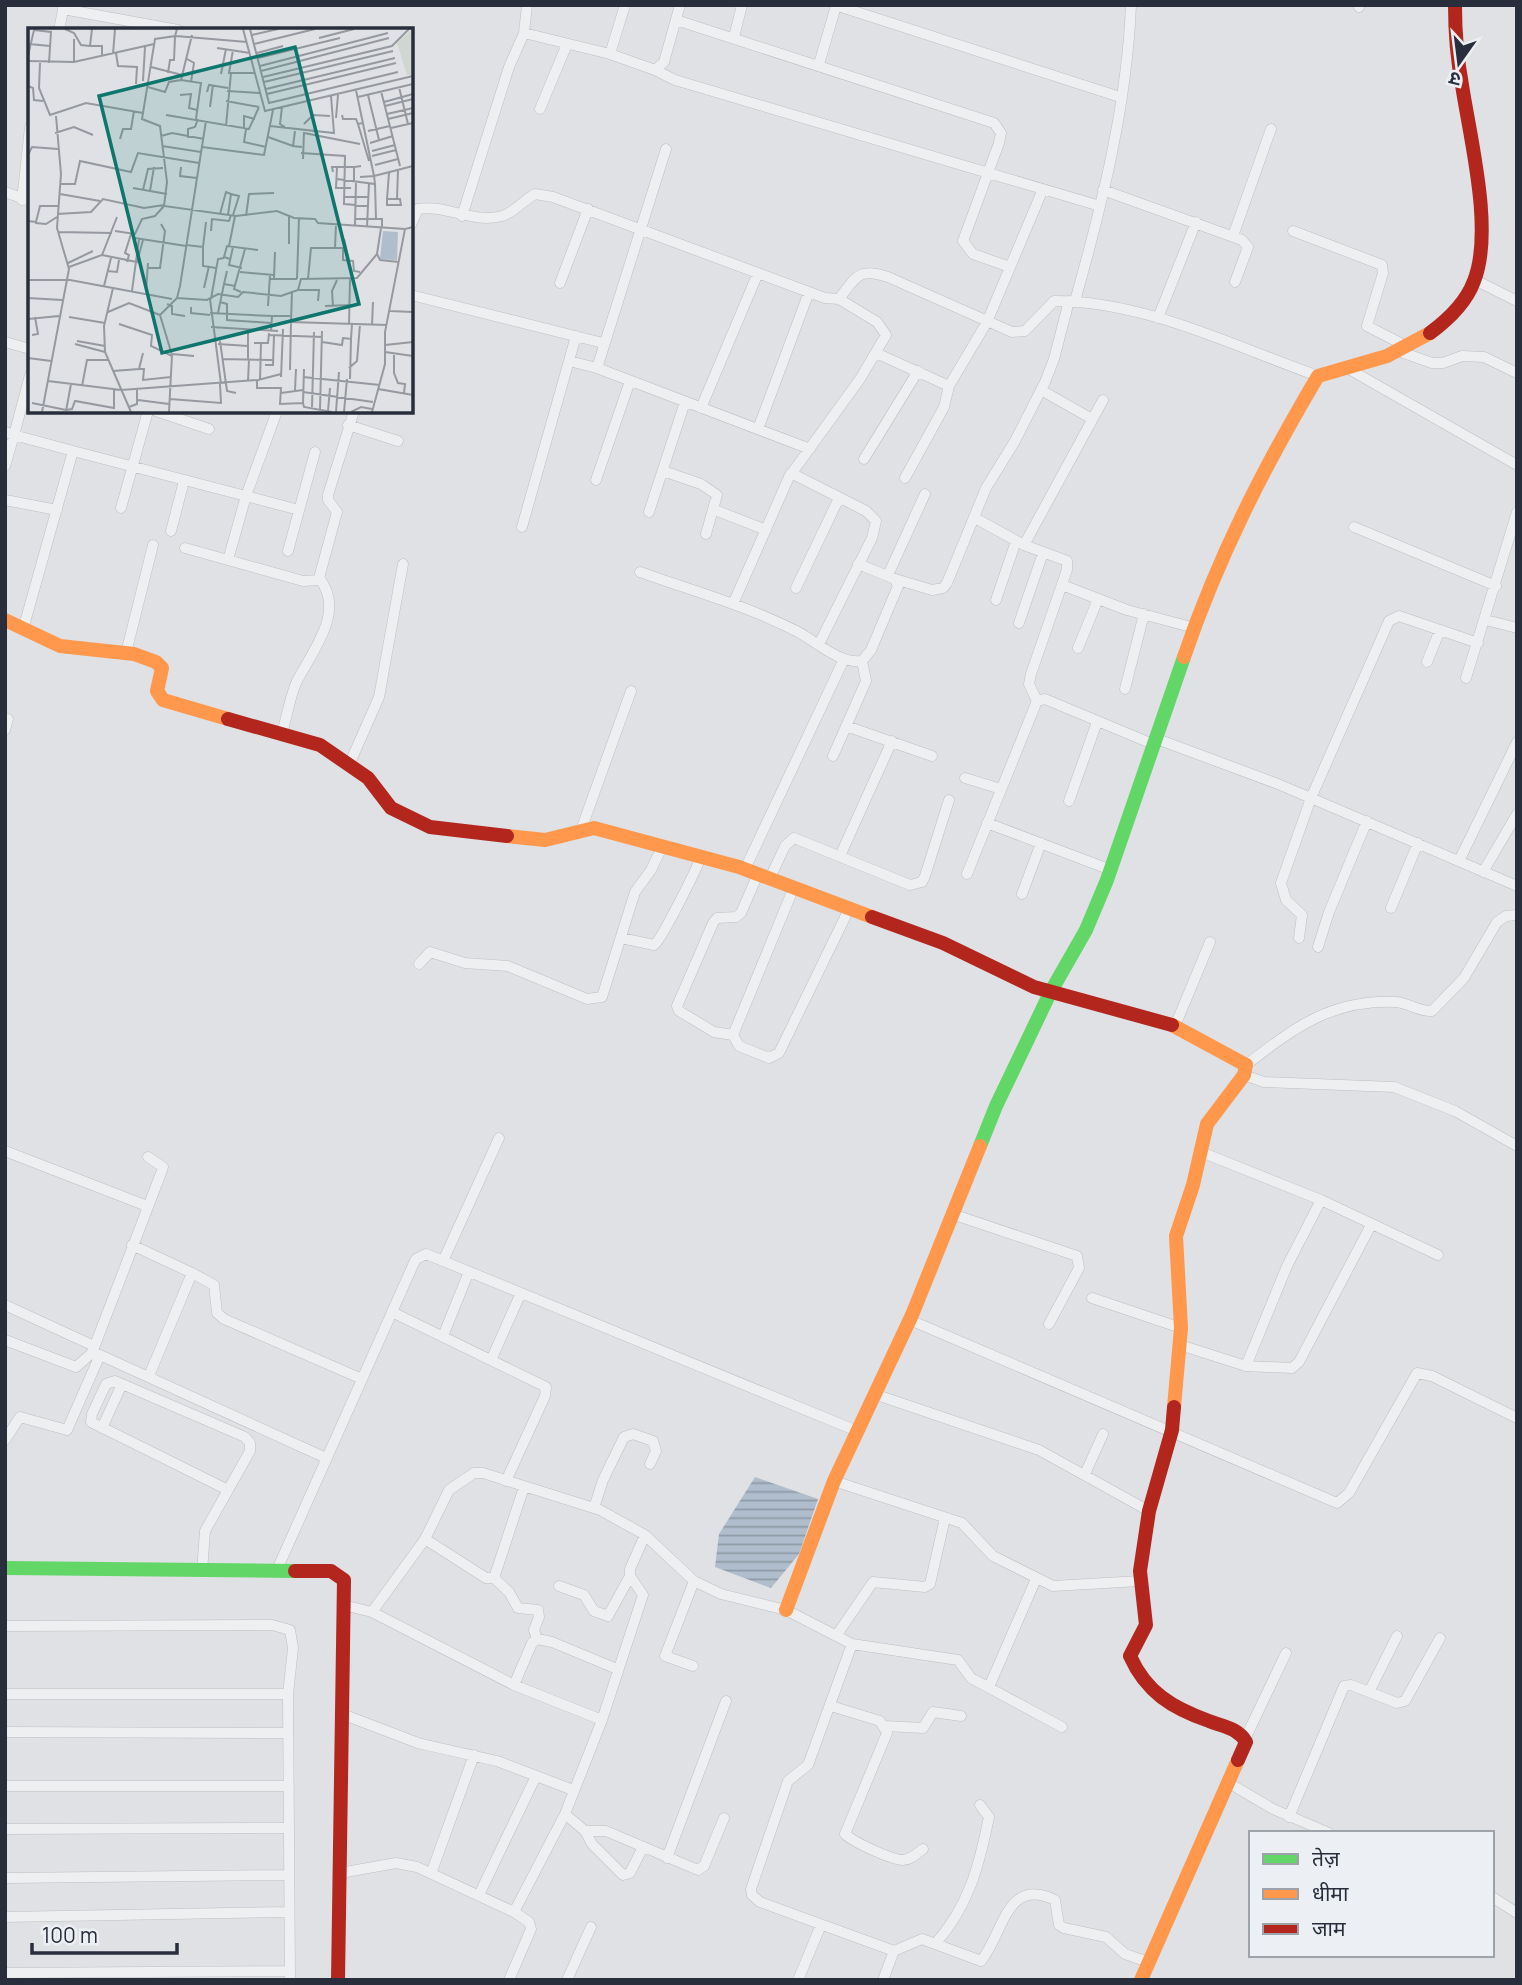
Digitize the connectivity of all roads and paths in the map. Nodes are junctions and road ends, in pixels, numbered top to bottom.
1 (527, 5) edge
2 (625, 5) edge
3 (680, 5) edge
4 (742, 5) edge
5 (835, 5) edge
6 (1131, 5) edge
7 (1455, 5) edge
8 (64, 7) edge
9 (854, 8) edge
10 (676, 20) junction
11 (125, 25) edge
12 (59, 28) edge
13 (157, 28) edge
14 (524, 33) junction
15 (734, 37) junction
16 (568, 44) junction
17 (610, 54) junction
18 (819, 64) junction
19 (655, 71) junction
20 (1120, 97) junction
21 (540, 109) dead end
22 (1271, 129) dead end
23 (666, 149) dead end
24 (28, 164) edge
25 (987, 174) junction
26 (1043, 189) junction
27 (1103, 190) junction
28 (5, 192) edge
29 (26, 200) edge
30 (1100, 206) junction
31 (414, 208) edge
32 (588, 209) junction
33 (462, 216) junction
34 (1196, 222) junction
35 (640, 228) junction
36 (1293, 232) dead end
37 (1233, 236) junction
38 (1010, 267) junction
39 (758, 273) junction
40 (1475, 280) junction
41 (1235, 282) dead end
42 (560, 283) dead end
43 (809, 292) junction
44 (413, 295) edge
45 (839, 299) junction
46 (1072, 301) junction
47 (1517, 301) edge
48 (1158, 318) junction
49 (987, 323) junction
50 (576, 336) junction
51 (5, 342) edge
52 (603, 343) junction
53 (28, 348) edge
54 (1403, 349) junction
55 (876, 354) junction
56 (569, 362) junction
57 (597, 368) junction
58 (1347, 368) junction
59 (918, 371) junction
60 (1517, 373) edge
61 (1318, 376) junction
62 (28, 381) edge
63 (630, 381) junction
64 (949, 386) junction
65 (1041, 390) junction
66 (1102, 400) dead end
67 (685, 402) junction
68 (701, 408) junction
69 (147, 413) edge
70 (162, 413) edge
71 (276, 413) edge
72 (353, 413) edge
73 (1093, 419) junction
74 (348, 425) junction
75 (209, 429) dead end
76 (758, 429) junction
77 (10, 433) edge
78 (398, 441) dead end
79 (810, 449) junction
80 (73, 451) junction
81 (315, 452) dead end
82 (864, 459) dead end
83 (1517, 465) edge
84 (5, 466) edge
85 (131, 468) junction
86 (663, 471) junction
87 (791, 473) junction
88 (905, 478) dead end
89 (596, 480) dead end
90 (184, 481) junction
91 (925, 494) dead end
92 (246, 496) junction
93 (839, 498) junction
94 (5, 500) edge
95 (121, 508) dead end
96 (57, 510) junction
97 (299, 510) junction
98 (715, 510) junction
99 (649, 512) dead end
100 (1517, 512) edge
101 (975, 518) junction
102 (522, 527) dead end
103 (1354, 527) dead end
104 (766, 530) junction
105 (171, 531) dead end
106 (706, 534) dead end
107 (1020, 543) junction
108 (153, 545) dead end
109 (185, 548) dead end
110 (288, 551) dead end
111 (1043, 553) junction
112 (228, 560) junction
113 (403, 564) dead end
114 (858, 564) junction
115 (640, 572) dead end
116 (891, 577) junction
117 (321, 580) junction
118 (1062, 585) junction
119 (1496, 586) junction
120 (796, 588) dead end
121 (1098, 599) junction
122 (996, 600) dead end
123 (733, 604) junction
124 (1144, 614) junction
125 (5, 620) edge
126 (1486, 620) junction
127 (1019, 623) dead end
128 (24, 626) junction
129 (1195, 628) junction
130 (1517, 628) edge
131 (1440, 630) junction
132 (1478, 643) junction
133 (818, 644) junction
134 (1078, 648) dead end
135 (126, 653) junction
136 (844, 659) junction
137 (862, 661) junction
138 (1427, 662) dead end
139 (1466, 678) dead end
140 (1125, 689) dead end
141 (631, 691) dead end
142 (1037, 701) junction
143 (8, 719) dead end
144 (1097, 722) junction
145 (846, 726) junction
146 (5, 730) edge
147 (282, 733) junction
148 (891, 741) junction
149 (1156, 742) junction
150 (1517, 742) edge
151 (833, 756) dead end
152 (932, 756) dead end
153 (349, 765) junction
154 (964, 778) dead end
155 (1001, 789) junction
156 (1311, 798) junction
157 (949, 800) dead end
158 (1069, 801) dead end
159 (1517, 814) edge
160 (1367, 821) junction
161 (987, 823) junction
162 (580, 830) junction
163 (1418, 843) junction
164 (1041, 844) junction
165 (662, 846) junction
166 (840, 856) junction
167 (701, 857) junction
168 (1459, 861) junction
169 (1111, 870) junction
170 (1483, 872) junction
171 (758, 874) junction
172 (967, 874) dead end
173 (1517, 886) edge
174 (794, 887) junction
175 (1022, 894) dead end
176 (850, 907) junction
177 (1391, 908) dead end
178 (1517, 915) edge
179 (621, 938) junction
180 (1299, 938) dead end
181 (1210, 942) dead end
182 (1318, 947) dead end
183 (419, 964) dead end
184 (1050, 993) junction
185 (1175, 1026) junction
186 (733, 1035) junction
187 (1245, 1070) junction
188 (499, 1138) dead end
189 (1517, 1146) edge
190 (5, 1151) edge
191 (1201, 1152) junction
192 (148, 1157) dead end
193 (1321, 1200) junction
194 (148, 1206) junction
195 (952, 1214) junction
196 (1371, 1225) junction
197 (132, 1245) junction
198 (1438, 1255) dead end
199 (443, 1261) junction
200 (192, 1273) junction
201 (468, 1274) junction
202 (520, 1295) junction
203 (1092, 1298) dead end
204 (5, 1305) edge
205 (392, 1312) junction
206 (910, 1320) junction
207 (1049, 1324) dead end
208 (1181, 1328) junction
209 (443, 1336) junction
210 (5, 1340) edge
211 (1180, 1345) junction
212 (95, 1351) junction
213 (492, 1358) junction
214 (1246, 1366) junction
215 (149, 1376) junction
216 (362, 1379) junction
217 (877, 1395) junction
218 (1517, 1418) edge
219 (857, 1430) junction
220 (1172, 1430) junction
221 (1103, 1434) dead end
222 (5, 1440) edge
223 (326, 1458) junction
224 (650, 1464) dead end
225 (1085, 1474) junction
226 (506, 1481) junction
227 (834, 1481) junction
228 (524, 1487) junction
229 (228, 1490) junction
230 (594, 1508) junction
231 (1149, 1511) junction
232 (945, 1518) junction
233 (645, 1535) junction
234 (425, 1539) junction
235 (5, 1568) edge
236 (202, 1571) junction
237 (276, 1572) junction
238 (630, 1576) junction
239 (494, 1578) junction
240 (1035, 1579) junction
241 (694, 1581) junction
242 (1140, 1581) junction
243 (559, 1586) dead end
244 (343, 1605) junction
245 (786, 1611) junction
246 (372, 1612) junction
247 (5, 1626) edge
248 (836, 1636) junction
249 (1397, 1636) dead end
250 (1440, 1638) dead end
251 (537, 1639) junction
252 (852, 1644) junction
253 (1286, 1653) dead end
254 (693, 1666) dead end
255 (617, 1669) junction
256 (514, 1685) junction
257 (989, 1687) junction
258 (1369, 1692) junction
259 (5, 1694) edge
260 (288, 1694) junction
261 (726, 1701) dead end
262 (831, 1706) junction
263 (342, 1714) junction
264 (961, 1716) dead end
265 (602, 1720) junction
266 (885, 1726) junction
267 (1062, 1727) dead end
268 (5, 1732) edge
269 (289, 1733) junction
270 (1246, 1737) junction
271 (474, 1755) junction
272 (536, 1776) junction
273 (1227, 1782) junction
274 (5, 1786) edge
275 (289, 1786) junction
276 (573, 1790) junction
277 (980, 1805) dead end
278 (565, 1814) junction
279 (1289, 1817) junction
280 (724, 1818) dead end
281 (289, 1828) junction
282 (5, 1829) edge
283 (585, 1831) junction
284 (1324, 1831) edge
285 (643, 1847) junction
286 (923, 1849) dead end
287 (667, 1858) junction
288 (432, 1871) junction
289 (340, 1873) junction
290 (289, 1875) junction
291 (5, 1878) edge
292 (479, 1895) junction
293 (1494, 1897) edge
294 (289, 1912) junction
295 (514, 1912) junction
296 (1517, 1913) edge
297 (5, 1917) edge
298 (821, 1925) junction
299 (591, 1927) dead end
300 (935, 1944) junction
301 (894, 1951) junction
302 (1148, 1962) junction
303 (5, 1973) edge
304 (87, 1975) edge
305 (290, 1976) edge
306 (338, 1980) edge
307 (509, 1980) edge
308 (567, 1980) edge
309 (798, 1980) edge
310 (883, 1980) edge
311 (1141, 1980) edge

1 - 14 street
2 - 17 street
3 - 10 street
4 - 15 street
5 - 9 street
5 - 18 street
6 - 20 street
7 - 40 street
8 - 11 street
8 - 12 street
9 - 20 street
10 - 15 street
10 - 19 street
11 - 13 street
14 - 16 street
14 - 33 street
15 - 18 street
16 - 17 street
16 - 21 street
17 - 19 street
18 - 25 street
19 - 25 street
20 - 27 street
22 - 37 street
23 - 35 street
24 - 29 street
25 - 26 street
25 - 38 street
26 - 30 street
26 - 38 street
27 - 30 street
27 - 34 street
28 - 29 street
30 - 46 street
31 - 33 street
32 - 33 street
32 - 35 street
32 - 42 street
34 - 37 street
34 - 48 street
35 - 39 street
35 - 52 street
36 - 54 street
37 - 41 street
38 - 49 street
39 - 43 street
39 - 68 street
40 - 47 street
40 - 54 street
43 - 45 street
43 - 76 street
44 - 50 street
45 - 49 street
45 - 55 street
46 - 48 street
46 - 49 street
46 - 65 street
48 - 61 street
49 - 64 street
50 - 52 street
50 - 56 street
51 - 53 street
52 - 57 street
54 - 58 street
54 - 60 street
55 - 59 street
55 - 79 street
56 - 57 street
56 - 102 street
57 - 63 street
58 - 61 street
58 - 83 street
59 - 64 street
59 - 82 street
61 - 129 street
62 - 77 street
63 - 67 street
63 - 89 street
64 - 88 street
65 - 73 street
65 - 101 street
66 - 73 street
67 - 68 street
67 - 86 street
68 - 76 street
69 - 85 street
70 - 75 street
71 - 92 street
72 - 74 street
73 - 107 street
74 - 78 street
74 - 117 street
76 - 79 street
77 - 80 street
77 - 84 street
79 - 87 street
80 - 85 street
80 - 96 street
81 - 97 street
85 - 90 street
85 - 95 street
86 - 98 street
86 - 99 street
87 - 93 street
87 - 104 street
90 - 92 street
90 - 105 street
91 - 116 street
92 - 97 street
92 - 112 street
93 - 114 street
93 - 120 street
94 - 96 street
96 - 128 street
97 - 110 street
98 - 104 street
98 - 106 street
100 - 119 street
101 - 107 street
101 - 116 street
103 - 119 street
104 - 123 street
107 - 111 street
107 - 122 street
108 - 135 street
109 - 112 street
111 - 118 street
111 - 127 street
112 - 117 street
113 - 153 street
114 - 116 street
114 - 133 street
115 - 123 street
116 - 137 street
117 - 147 street
118 - 121 street
118 - 142 street
119 - 126 street
121 - 124 street
121 - 134 street
123 - 133 street
124 - 129 street
124 - 140 street
125 - 128 street
126 - 130 street
126 - 132 street
128 - 135 street
129 - 149 street
131 - 132 street
131 - 138 street
131 - 156 street
132 - 139 street
133 - 136 street
135 - 147 street
136 - 137 street
136 - 171 street
137 - 145 street
141 - 162 street
142 - 144 street
142 - 155 street
143 - 146 street
144 - 149 street
144 - 158 street
145 - 148 street
145 - 151 street
147 - 153 street
148 - 152 street
148 - 166 street
149 - 156 street
149 - 169 street
150 - 168 street
153 - 162 street
154 - 155 street
155 - 161 street
156 - 160 street
156 - 180 street
157 - 166 street
159 - 170 street
160 - 163 street
160 - 182 street
161 - 164 street
161 - 172 street
162 - 165 street
163 - 168 street
163 - 177 street
164 - 169 street
164 - 175 street
165 - 167 street
165 - 179 street
166 - 171 street
167 - 171 street
167 - 179 street
168 - 170 street
169 - 184 street
170 - 173 street
171 - 174 street
171 - 186 street
174 - 176 street
174 - 186 street
176 - 184 street
176 - 186 street
178 - 187 street
179 - 183 street
181 - 185 street
184 - 185 street
184 - 195 street
185 - 187 street
187 - 189 street
187 - 191 street
188 - 199 street
190 - 194 street
191 - 193 street
191 - 208 street
192 - 194 street
193 - 196 street
193 - 214 street
194 - 197 street
195 - 206 street
195 - 207 street
196 - 198 street
196 - 214 street
197 - 200 street
197 - 212 street
199 - 201 street
199 - 205 street
200 - 215 street
200 - 216 street
201 - 202 street
201 - 209 street
202 - 213 street
202 - 219 street
203 - 208 street
204 - 212 street
205 - 209 street
205 - 216 street
206 - 217 street
206 - 220 street
208 - 211 street
209 - 213 street
210 - 212 street
211 - 214 street
211 - 220 street
212 - 215 street
212 - 222 street
213 - 226 street
215 - 223 street
216 - 223 street
217 - 219 street
217 - 225 street
218 - 220 street
219 - 227 street
220 - 231 street
221 - 225 street
223 - 237 street
224 - 230 street
225 - 231 street
226 - 228 street
226 - 234 street
227 - 232 street
227 - 245 street
228 - 230 street
228 - 239 street
229 - 229 street
229 - 236 street
230 - 233 street
231 - 242 street
232 - 240 street
232 - 248 street
233 - 238 street
233 - 241 street
234 - 239 street
234 - 246 street
235 - 236 street
236 - 237 street
237 - 244 street
238 - 243 street
238 - 255 street
239 - 251 street
240 - 242 street
240 - 257 street
241 - 245 street
241 - 254 street
242 - 270 street
244 - 246 street
244 - 263 street
245 - 248 street
246 - 256 street
247 - 260 street
248 - 252 street
249 - 258 street
250 - 258 street
251 - 255 street
251 - 256 street
252 - 257 street
252 - 262 street
253 - 270 street
255 - 265 street
256 - 265 street
257 - 267 street
258 - 279 street
259 - 260 street
260 - 269 street
261 - 287 street
262 - 266 street
262 - 298 street
263 - 271 street
263 - 289 street
264 - 266 street
265 - 276 street
266 - 286 street
268 - 269 street
269 - 275 street
270 - 273 street
271 - 272 street
271 - 288 street
272 - 276 street
272 - 292 street
273 - 279 street
273 - 302 street
274 - 275 street
275 - 281 street
276 - 278 street
277 - 300 street
278 - 283 street
278 - 295 street
279 - 284 street
280 - 287 street
281 - 282 street
281 - 290 street
283 - 285 street
283 - 285 street
285 - 287 street
288 - 289 street
288 - 292 street
289 - 306 street
290 - 291 street
290 - 294 street
292 - 295 street
293 - 296 street
294 - 297 street
294 - 305 street
295 - 307 street
298 - 301 street
298 - 309 street
299 - 308 street
300 - 301 street
300 - 302 street
301 - 310 street
302 - 311 street
303 - 304 street
304 - 305 street

